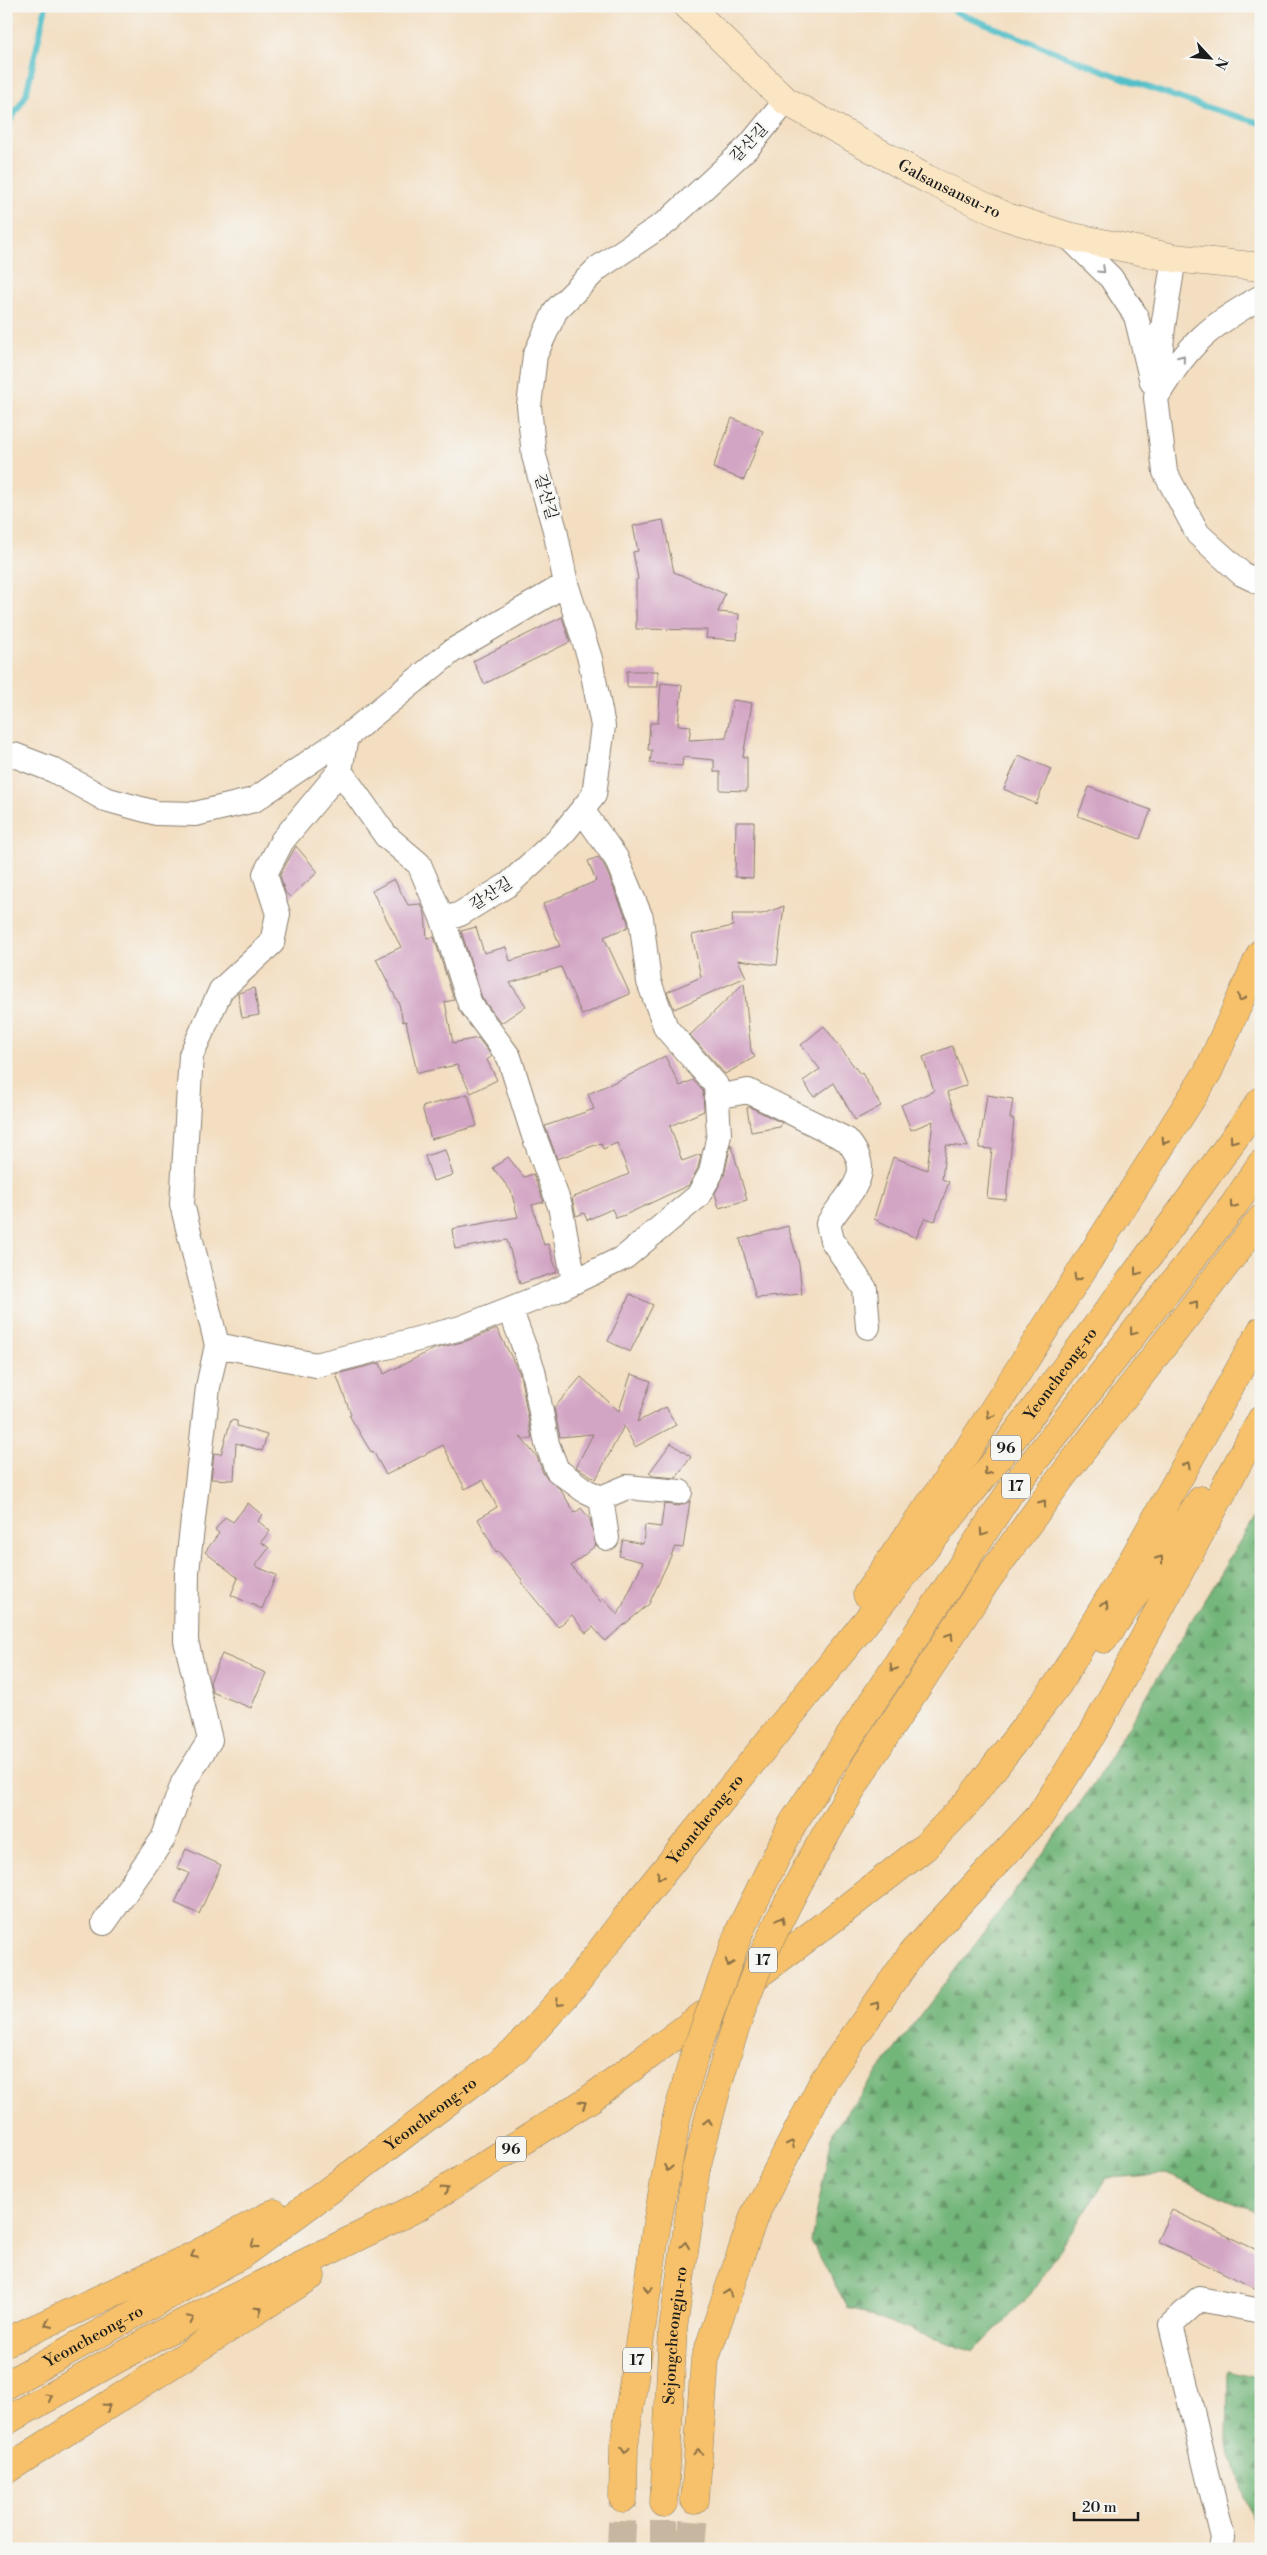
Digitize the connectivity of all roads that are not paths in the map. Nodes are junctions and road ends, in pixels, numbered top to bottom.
1 (688, 6) edge
2 (786, 101) junction
3 (1068, 236) junction
4 (1174, 258) junction
5 (1261, 267) edge
6 (1261, 297) edge
7 (1156, 398) junction
8 (1261, 583) edge
9 (566, 584) junction
10 (346, 737) junction
11 (6, 755) edge
12 (340, 771) junction
13 (582, 810) junction
14 (443, 920) junction
15 (1261, 953) edge
16 (716, 1097) junction
17 (1261, 1101) edge
18 (1261, 1164) edge
19 (1261, 1219) edge
20 (574, 1282) junction
21 (510, 1308) junction
22 (868, 1327) dead end
23 (1261, 1330) edge
24 (218, 1345) junction
25 (1261, 1413) edge
26 (1261, 1420) edge
27 (680, 1492) dead end
28 (601, 1498) junction
29 (607, 1538) dead end
30 (735, 1784) junction
31 (967, 1803) junction
32 (125, 1893) dead end
33 (361, 2167) junction
34 (418, 2207) junction
35 (657, 2223) joint
36 (1261, 2311) edge
37 (6, 2342) edge
38 (6, 2385) edge
39 (6, 2421) edge
40 (6, 2470) edge
41 (623, 2498) tunnel mouth
42 (695, 2500) tunnel mouth
43 (664, 2503) tunnel mouth
44 (1221, 2549) edge

1 - 2 main road, Galsansansu-ro
2 - 3 main road, Galsansansu-ro
2 - 9 street, 갈산길
3 - 4 main road, Galsansansu-ro
3 -> 7 street
4 - 5 main road, Galsansansu-ro
4 - 7 street
7 -> 6 street
7 - 8 street
9 - 10 street
9 - 13 street, 갈산길
10 - 11 street
10 - 12 street
12 - 14 street
12 - 24 street
13 - 14 street, 갈산길
13 - 16 street
14 - 20 street
15 -> 30 highway
16 - 20 street
16 - 22 street
17 -> 30 highway, Yeoncheong-ro / 96
18 -> 35 highway, Yeoncheong-ro / 17, bridge
43 -> 19 highway, Sejongcheongju-ro / 17, bridge
20 - 21 street
21 - 24 street
21 - 28 street
31 -> 23 highway, Yeoncheong-ro / 96
24 - 32 street
31 -> 25 highway
42 -> 26 highway
27 - 28 street
28 - 29 street
30 -> 33 highway, Yeoncheong-ro / 96
34 -> 31 highway, Yeoncheong-ro / 96
33 -> 37 highway
33 -> 38 highway, Yeoncheong-ro / 96
39 -> 34 highway, Yeoncheong-ro / 96
40 -> 34 highway
35 -> 41 highway, Sejongcheongju-ro / 17
36 - 44 street

